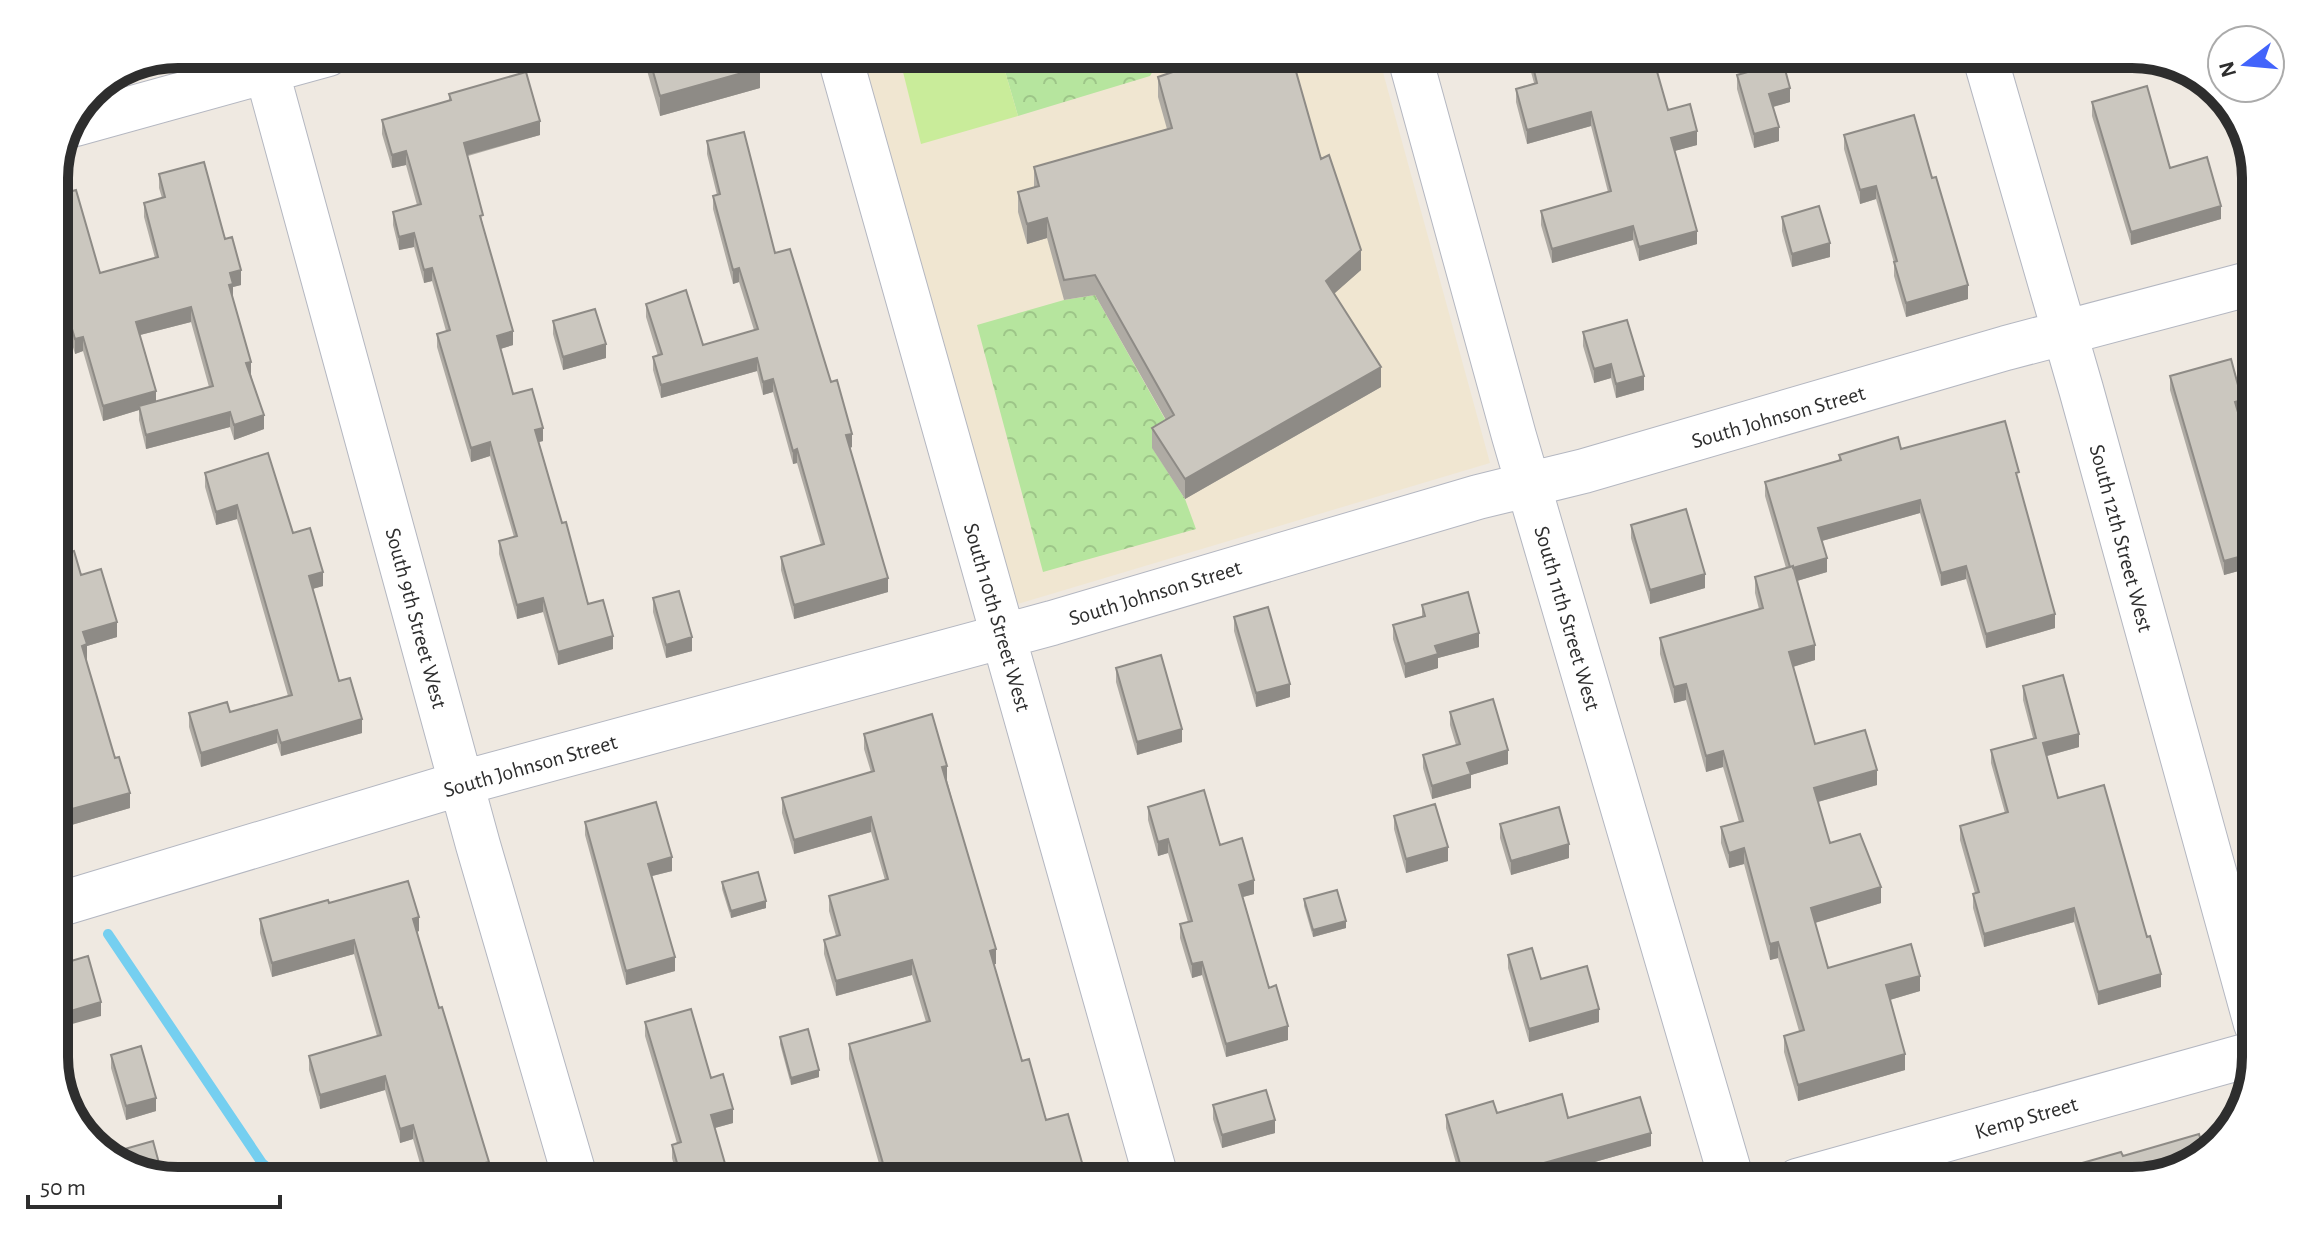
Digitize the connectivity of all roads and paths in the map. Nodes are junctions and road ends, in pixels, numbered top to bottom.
1 (249, 68) edge
2 (265, 68) edge
3 (843, 68) edge
4 (1413, 68) edge
5 (1988, 68) edge
6 (84, 121) edge
7 (2242, 286) edge
8 (2065, 332) junction
9 (1529, 483) junction
10 (1005, 636) junction
11 (462, 783) junction
12 (68, 902) edge
13 (2242, 973) edge
14 (2242, 1057) edge
15 (572, 1167) edge
16 (1153, 1167) edge
17 (1728, 1167) edge
18 (1847, 1167) edge

1 - 6 street
2 - 11 street, South 9th Street West
3 - 10 street, South 10th Street West
4 - 9 street, South 11th Street West
5 - 8 street, South 12th Street West
7 - 8 street, South Johnson Street
8 - 9 street, South Johnson Street
8 - 13 street, South 12th Street West
9 - 10 street, South Johnson Street
9 - 17 street, South 11th Street West
10 - 11 street, South Johnson Street
10 - 16 street, South 10th Street West
11 - 12 street, South Johnson Street
11 - 15 street, South 9th Street West
14 - 18 street, Kemp Street

